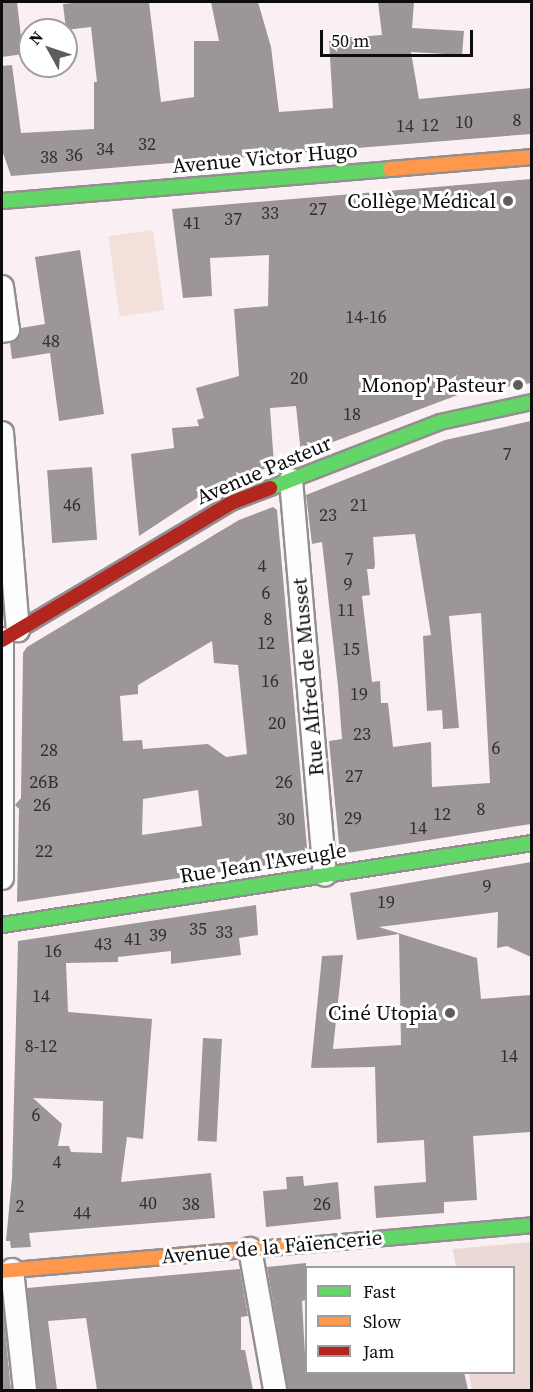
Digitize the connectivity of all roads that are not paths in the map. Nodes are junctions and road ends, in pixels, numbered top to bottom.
1 (531, 157) edge
2 (2, 201) edge
3 (2, 287) edge
4 (2, 331) edge
5 (531, 402) edge
6 (2, 434) edge
7 (291, 480) junction
8 (7, 636) edge
9 (531, 843) edge
10 (325, 875) junction
11 (2, 878) edge
12 (2, 925) edge
13 (531, 1225) edge
14 (250, 1249) junction
15 (7, 1271) edge
16 (25, 1390) edge
17 (275, 1390) edge

1 - 2 street, Avenue Victor Hugo
3 - 4 street
5 - 7 street, Avenue Pasteur
6 - 8 street
7 - 8 street, Avenue Pasteur
7 - 10 street, Rue Alfred de Musset
8 - 11 street
9 - 10 street, Rue Jean l'Aveugle
10 - 12 street, Rue Jean l'Aveugle
13 - 14 street, Avenue de la Faïencerie
14 - 15 street, Avenue de la Faïencerie
14 - 17 street
15 - 16 street, Avenue de la Faïencerie

